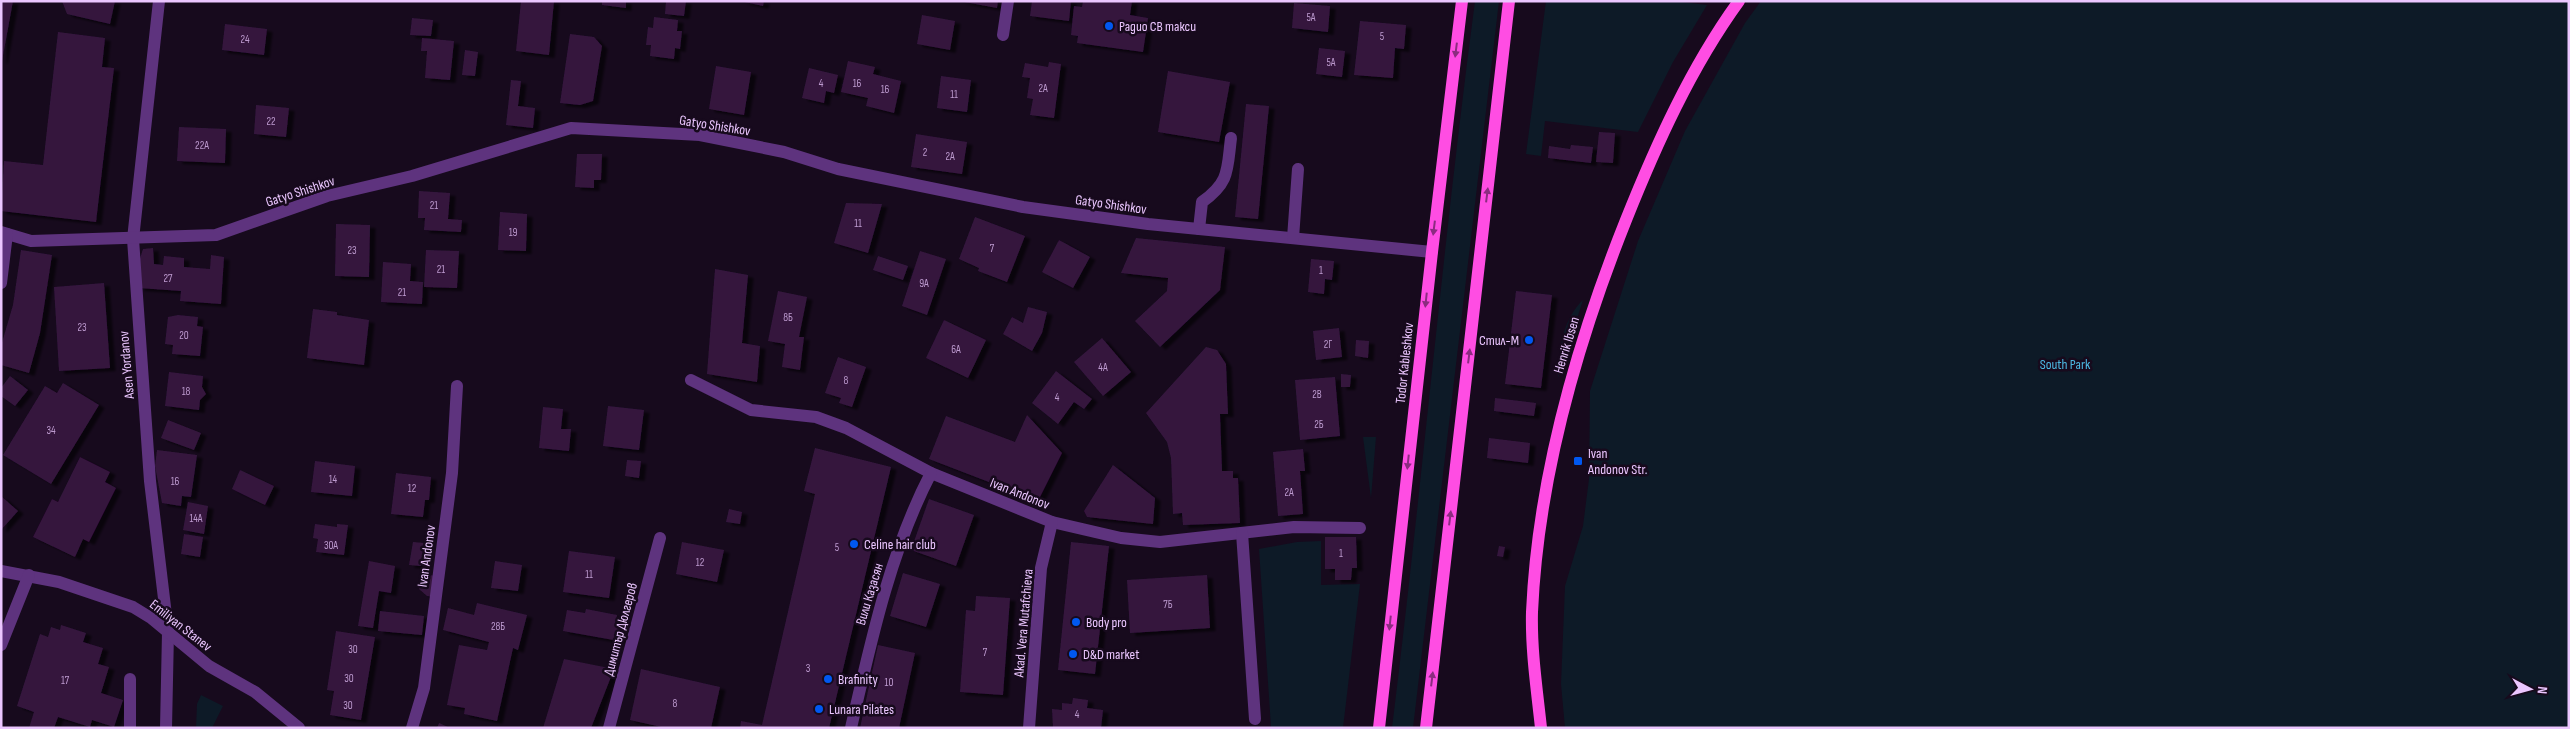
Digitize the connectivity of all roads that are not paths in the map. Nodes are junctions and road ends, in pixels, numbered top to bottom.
1 (160, 1) edge
2 (1008, 1) edge
3 (1462, 1) edge
4 (1509, 1) edge
5 (1739, 1) edge
6 (1003, 35) dead end
7 (1230, 138) dead end
8 (1298, 169) dead end
9 (1199, 229) junction
10 (4, 233) edge
11 (1293, 238) junction
12 (132, 239) junction
13 (1432, 252) junction
14 (1, 283) edge
15 (691, 380) dead end
16 (457, 386) dead end
17 (931, 474) junction
18 (1052, 522) junction
19 (1360, 528) dead end
20 (1242, 533) junction
21 (660, 538) dead end
22 (1, 571) edge
23 (29, 575) junction
24 (168, 632) junction
25 (1, 645) edge
26 (130, 679) dead end
27 (1255, 719) dead end
28 (130, 728) edge
29 (166, 728) edge
30 (298, 728) edge
31 (412, 728) edge
32 (608, 728) edge
33 (851, 728) edge
34 (1029, 728) edge
35 (1378, 728) edge
36 (1426, 728) edge
37 (1541, 728) edge

1 - 12 street, Asen Yordanov
2 - 6 street
3 -> 13 main road, Todor Kableshkov
36 -> 4 main road
5 - 37 main road, Henrik Ibsen
7 - 9 street
8 - 11 street
9 - 11 street, Gatyo Shishkov
9 - 12 street, Gatyo Shishkov
10 - 12 street, Gatyo Shishkov
10 - 14 street
11 - 13 street, Gatyo Shishkov
12 - 24 street, Asen Yordanov
13 -> 35 main road, Todor Kableshkov
15 - 17 street, Ivan Andonov
16 - 31 street, Ivan Andonov
17 - 18 street, Ivan Andonov
17 - 33 street, Вили Казасян
18 - 20 street, Ivan Andonov
18 - 34 street, Akad. Vera Mutafchieva
19 - 20 street, Ivan Andonov
20 - 27 street
21 - 32 street, Димитър Дюлгеров
22 - 23 street, Emiliyan Stanev
23 - 24 street, Emiliyan Stanev
23 - 25 street
24 - 29 street, Asen Yordanov
24 - 30 street, Emiliyan Stanev
26 - 28 street

